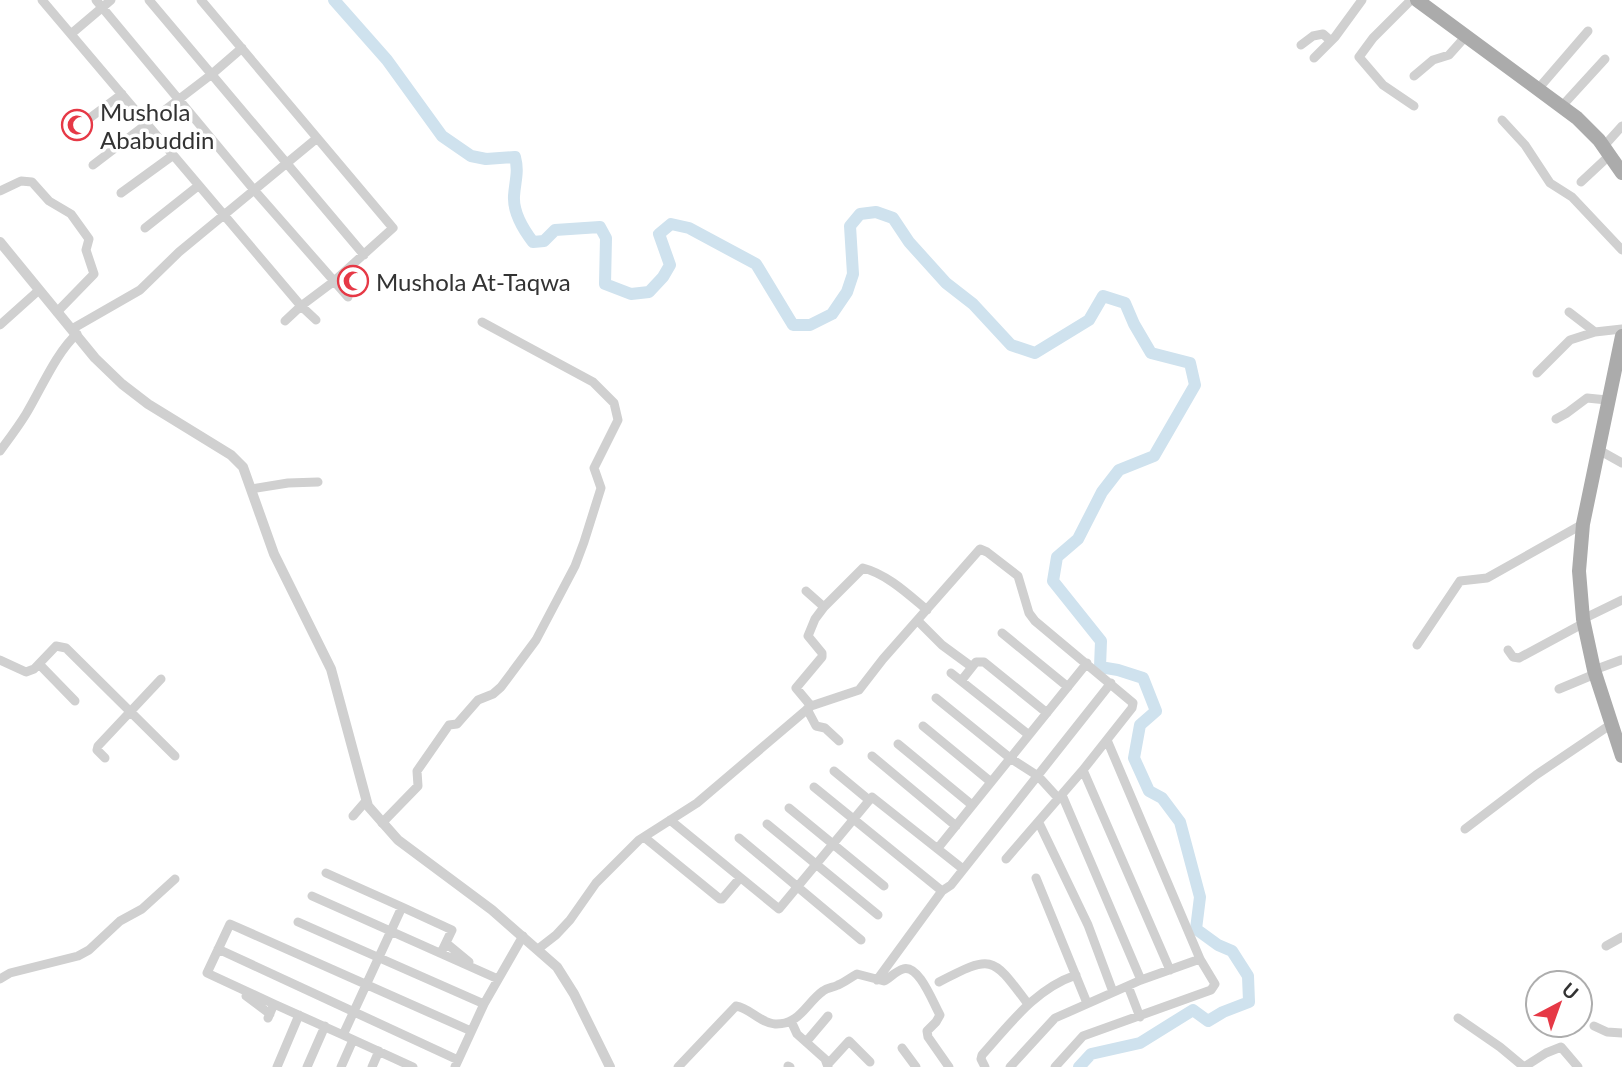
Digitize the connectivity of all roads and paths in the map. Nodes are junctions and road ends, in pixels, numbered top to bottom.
1 (42, 0) edge
2 (111, 0) edge
3 (149, 0) edge
4 (201, 0) edge
5 (1362, 0) edge
6 (1411, 0) edge
7 (1417, 0) edge
8 (99, 4) edge
9 (1588, 31) dead end
10 (71, 34) junction
11 (1466, 36) junction
12 (1331, 41) junction
13 (1300, 45) dead end
14 (242, 48) junction
15 (1314, 58) dead end
16 (1605, 59) dead end
17 (212, 74) junction
18 (1414, 76) dead end
19 (1538, 89) junction
20 (122, 94) junction
21 (180, 99) junction
22 (1414, 106) dead end
23 (1562, 106) junction
24 (1502, 120) dead end
25 (147, 125) junction
26 (1622, 126) edge
27 (71, 132) dead end
28 (316, 139) junction
29 (1607, 150) junction
30 (172, 156) junction
31 (286, 164) junction
32 (93, 165) dead end
33 (1622, 173) edge
34 (1581, 182) dead end
35 (198, 186) junction
36 (0, 191) edge
37 (255, 191) junction
38 (121, 193) dead end
39 (224, 217) junction
40 (145, 228) dead end
41 (0, 242) edge
42 (1622, 250) edge
43 (364, 255) junction
44 (333, 282) junction
45 (39, 290) junction
46 (348, 297) dead end
47 (301, 306) junction
48 (57, 312) junction
49 (1569, 312) dead end
50 (316, 320) dead end
51 (285, 321) dead end
52 (481, 323) dead end
53 (0, 325) edge
54 (1622, 329) edge
55 (75, 332) junction
56 (1595, 332) junction
57 (1622, 336) edge
58 (1537, 373) dead end
59 (1607, 400) junction
60 (1556, 419) dead end
61 (1597, 449) junction
62 (0, 451) edge
63 (1622, 463) edge
64 (318, 482) dead end
65 (251, 489) junction
66 (1583, 524) junction
67 (806, 591) dead end
68 (1622, 600) edge
69 (824, 607) junction
70 (927, 610) junction
71 (918, 621) junction
72 (1583, 621) junction
73 (1002, 633) dead end
74 (1417, 645) dead end
75 (1508, 650) dead end
76 (0, 660) edge
77 (1621, 660) edge
78 (1087, 663) junction
79 (39, 664) junction
80 (972, 667) junction
81 (1595, 672) junction
82 (951, 673) dead end
83 (161, 679) dead end
84 (961, 681) junction
85 (1111, 683) junction
86 (1068, 687) junction
87 (1559, 689) dead end
88 (936, 698) dead end
89 (75, 701) dead end
90 (809, 708) junction
91 (132, 712) junction
92 (1047, 713) junction
93 (1610, 725) junction
94 (923, 726) dead end
95 (1029, 735) junction
96 (1107, 740) junction
97 (1619, 740) edge
98 (839, 741) dead end
99 (898, 744) dead end
100 (175, 756) dead end
101 (872, 756) dead end
102 (1622, 756) edge
103 (105, 758) dead end
104 (1010, 758) junction
105 (1083, 770) junction
106 (834, 771) dead end
107 (1038, 776) junction
108 (991, 782) junction
109 (814, 787) dead end
110 (1060, 797) junction
111 (869, 800) junction
112 (366, 801) junction
113 (972, 806) junction
114 (789, 808) dead end
115 (353, 816) dead end
116 (854, 819) junction
117 (670, 820) junction
118 (1039, 822) junction
119 (382, 823) junction
120 (767, 824) dead end
121 (956, 826) junction
122 (1465, 829) dead end
123 (644, 837) junction
124 (739, 838) dead end
125 (834, 845) junction
126 (938, 848) junction
127 (1006, 859) dead end
128 (817, 866) junction
129 (963, 869) junction
130 (326, 873) dead end
131 (740, 878) junction
132 (1036, 878) dead end
133 (175, 879) dead end
134 (884, 886) dead end
135 (798, 888) junction
136 (942, 891) junction
137 (312, 896) dead end
138 (402, 907) junction
139 (878, 915) dead end
140 (298, 922) dead end
141 (391, 932) junction
142 (523, 936) junction
143 (1622, 937) edge
144 (861, 940) dead end
145 (446, 943) junction
146 (1606, 946) dead end
147 (218, 949) junction
148 (538, 949) junction
149 (441, 953) junction
150 (380, 957) junction
151 (1200, 959) junction
152 (477, 969) junction
153 (1170, 970) junction
154 (1076, 975) junction
155 (0, 979) edge
156 (498, 979) junction
157 (877, 980) junction
158 (1141, 980) junction
159 (939, 982) dead end
160 (368, 984) junction
161 (1128, 986) junction
162 (237, 988) junction
163 (1113, 992) junction
164 (484, 1003) junction
165 (1087, 1003) junction
166 (274, 1004) junction
167 (1028, 1004) junction
168 (354, 1011) junction
169 (299, 1014) junction
170 (828, 1016) dead end
171 (1140, 1017) junction
172 (1458, 1017) dead end
173 (791, 1021) junction
174 (325, 1026) junction
175 (1594, 1026) dead end
176 (471, 1031) junction
177 (1622, 1032) edge
178 (343, 1035) junction
179 (353, 1040) junction
180 (806, 1042) junction
181 (902, 1048) dead end
182 (379, 1051) junction
183 (456, 1063) edge
184 (403, 1065) edge
185 (828, 1065) edge
186 (872, 1065) edge
187 (277, 1067) edge
188 (307, 1067) edge
189 (341, 1067) edge
190 (372, 1067) edge
191 (414, 1067) edge
192 (610, 1067) edge
193 (678, 1067) edge
194 (916, 1067) edge
195 (949, 1067) edge
196 (985, 1067) edge
197 (1010, 1067) edge
198 (1055, 1067) edge
199 (1524, 1067) edge
200 (1578, 1067) edge

1 - 10 street
2 - 8 street
3 - 17 street
4 - 14 street
5 - 12 street
6 - 22 street
7 - 11 main road
8 - 10 street
8 - 21 street
9 - 19 street
10 - 20 street
11 - 18 street
11 - 19 main road
12 - 13 street
12 - 15 street
14 - 17 street
14 - 28 street
16 - 23 street
17 - 21 street
17 - 31 street
19 - 23 main road
20 - 25 street
20 - 27 street
21 - 25 street
21 - 37 street
23 - 29 main road
24 - 42 street
25 - 30 street
25 - 32 street
26 - 29 street
28 - 31 street
28 - 43 street
29 - 33 main road
29 - 34 street
30 - 35 street
30 - 38 street
31 - 37 street
31 - 43 street
35 - 39 street
35 - 40 street
36 - 48 street
37 - 39 street
37 - 44 street
39 - 47 street
39 - 55 street
41 - 45 street
43 - 44 street
44 - 46 street
44 - 47 street
45 - 48 street
45 - 53 street
47 - 50 street
47 - 51 street
48 - 55 street
49 - 56 street
52 - 119 street
54 - 56 street
55 - 62 street
55 - 65 street
56 - 58 street
57 - 59 main road
59 - 60 street
59 - 61 main road
61 - 63 street
61 - 66 main road
64 - 65 street
65 - 112 street
66 - 72 main road
66 - 74 street
67 - 69 street
68 - 72 street
69 - 70 street
69 - 90 street
70 - 71 street
70 - 78 street
71 - 80 street
71 - 90 street
72 - 75 street
72 - 81 main road
73 - 86 street
76 - 79 street
77 - 81 street
78 - 85 street
78 - 86 street
79 - 89 street
79 - 91 street
80 - 84 street
80 - 92 street
81 - 87 street
81 - 93 main road
82 - 84 street
83 - 91 street
84 - 95 street
85 - 96 street
85 - 107 street
86 - 92 street
88 - 104 street
90 - 98 street
90 - 117 street
91 - 100 street
91 - 103 street
92 - 95 street
93 - 97 main road
93 - 122 street
94 - 108 street
95 - 104 street
96 - 105 street
96 - 151 street
97 - 102 main road
99 - 113 street
101 - 121 street
104 - 107 street
104 - 108 street
105 - 110 street
105 - 153 street
106 - 111 street
107 - 110 street
107 - 129 street
108 - 113 street
109 - 116 street
110 - 118 street
110 - 158 street
111 - 116 street
111 - 126 street
112 - 115 street
112 - 119 street
113 - 121 street
114 - 125 street
116 - 125 street
116 - 136 street
117 - 123 street
117 - 131 street
118 - 127 street
118 - 163 street
119 - 142 street
120 - 128 street
121 - 126 street
123 - 131 street
123 - 148 street
124 - 135 street
125 - 128 street
125 - 134 street
126 - 129 street
128 - 135 street
128 - 139 street
129 - 136 street
130 - 138 street
131 - 135 street
132 - 154 street
133 - 155 street
135 - 144 street
136 - 157 street
137 - 141 street
138 - 141 street
138 - 145 street
140 - 150 street
141 - 149 street
141 - 150 street
142 - 148 street
142 - 156 street
143 - 146 street
145 - 149 street
145 - 152 street
147 - 160 street
147 - 162 street
147 - 168 street
148 - 192 street
149 - 152 street
150 - 160 street
150 - 164 street
151 - 153 street
151 - 171 street
152 - 156 street
153 - 158 street
154 - 165 street
154 - 167 street
156 - 164 street
157 - 173 street
157 - 195 street
158 - 161 street
159 - 167 street
160 - 168 street
160 - 176 street
161 - 163 street
161 - 171 street
162 - 166 street
162 - 166 street
163 - 165 street
164 - 176 street
165 - 197 street
166 - 169 street
167 - 196 street
168 - 178 street
168 - 183 street
169 - 174 street
169 - 187 street
170 - 180 street
171 - 198 street
172 - 199 street
173 - 180 street
173 - 193 street
174 - 178 street
174 - 188 street
175 - 177 street
176 - 183 street
178 - 179 street
179 - 182 street
179 - 189 street
180 - 185 street
181 - 194 street
182 - 184 street
182 - 190 street
184 - 191 street
185 - 186 street
199 - 200 street

